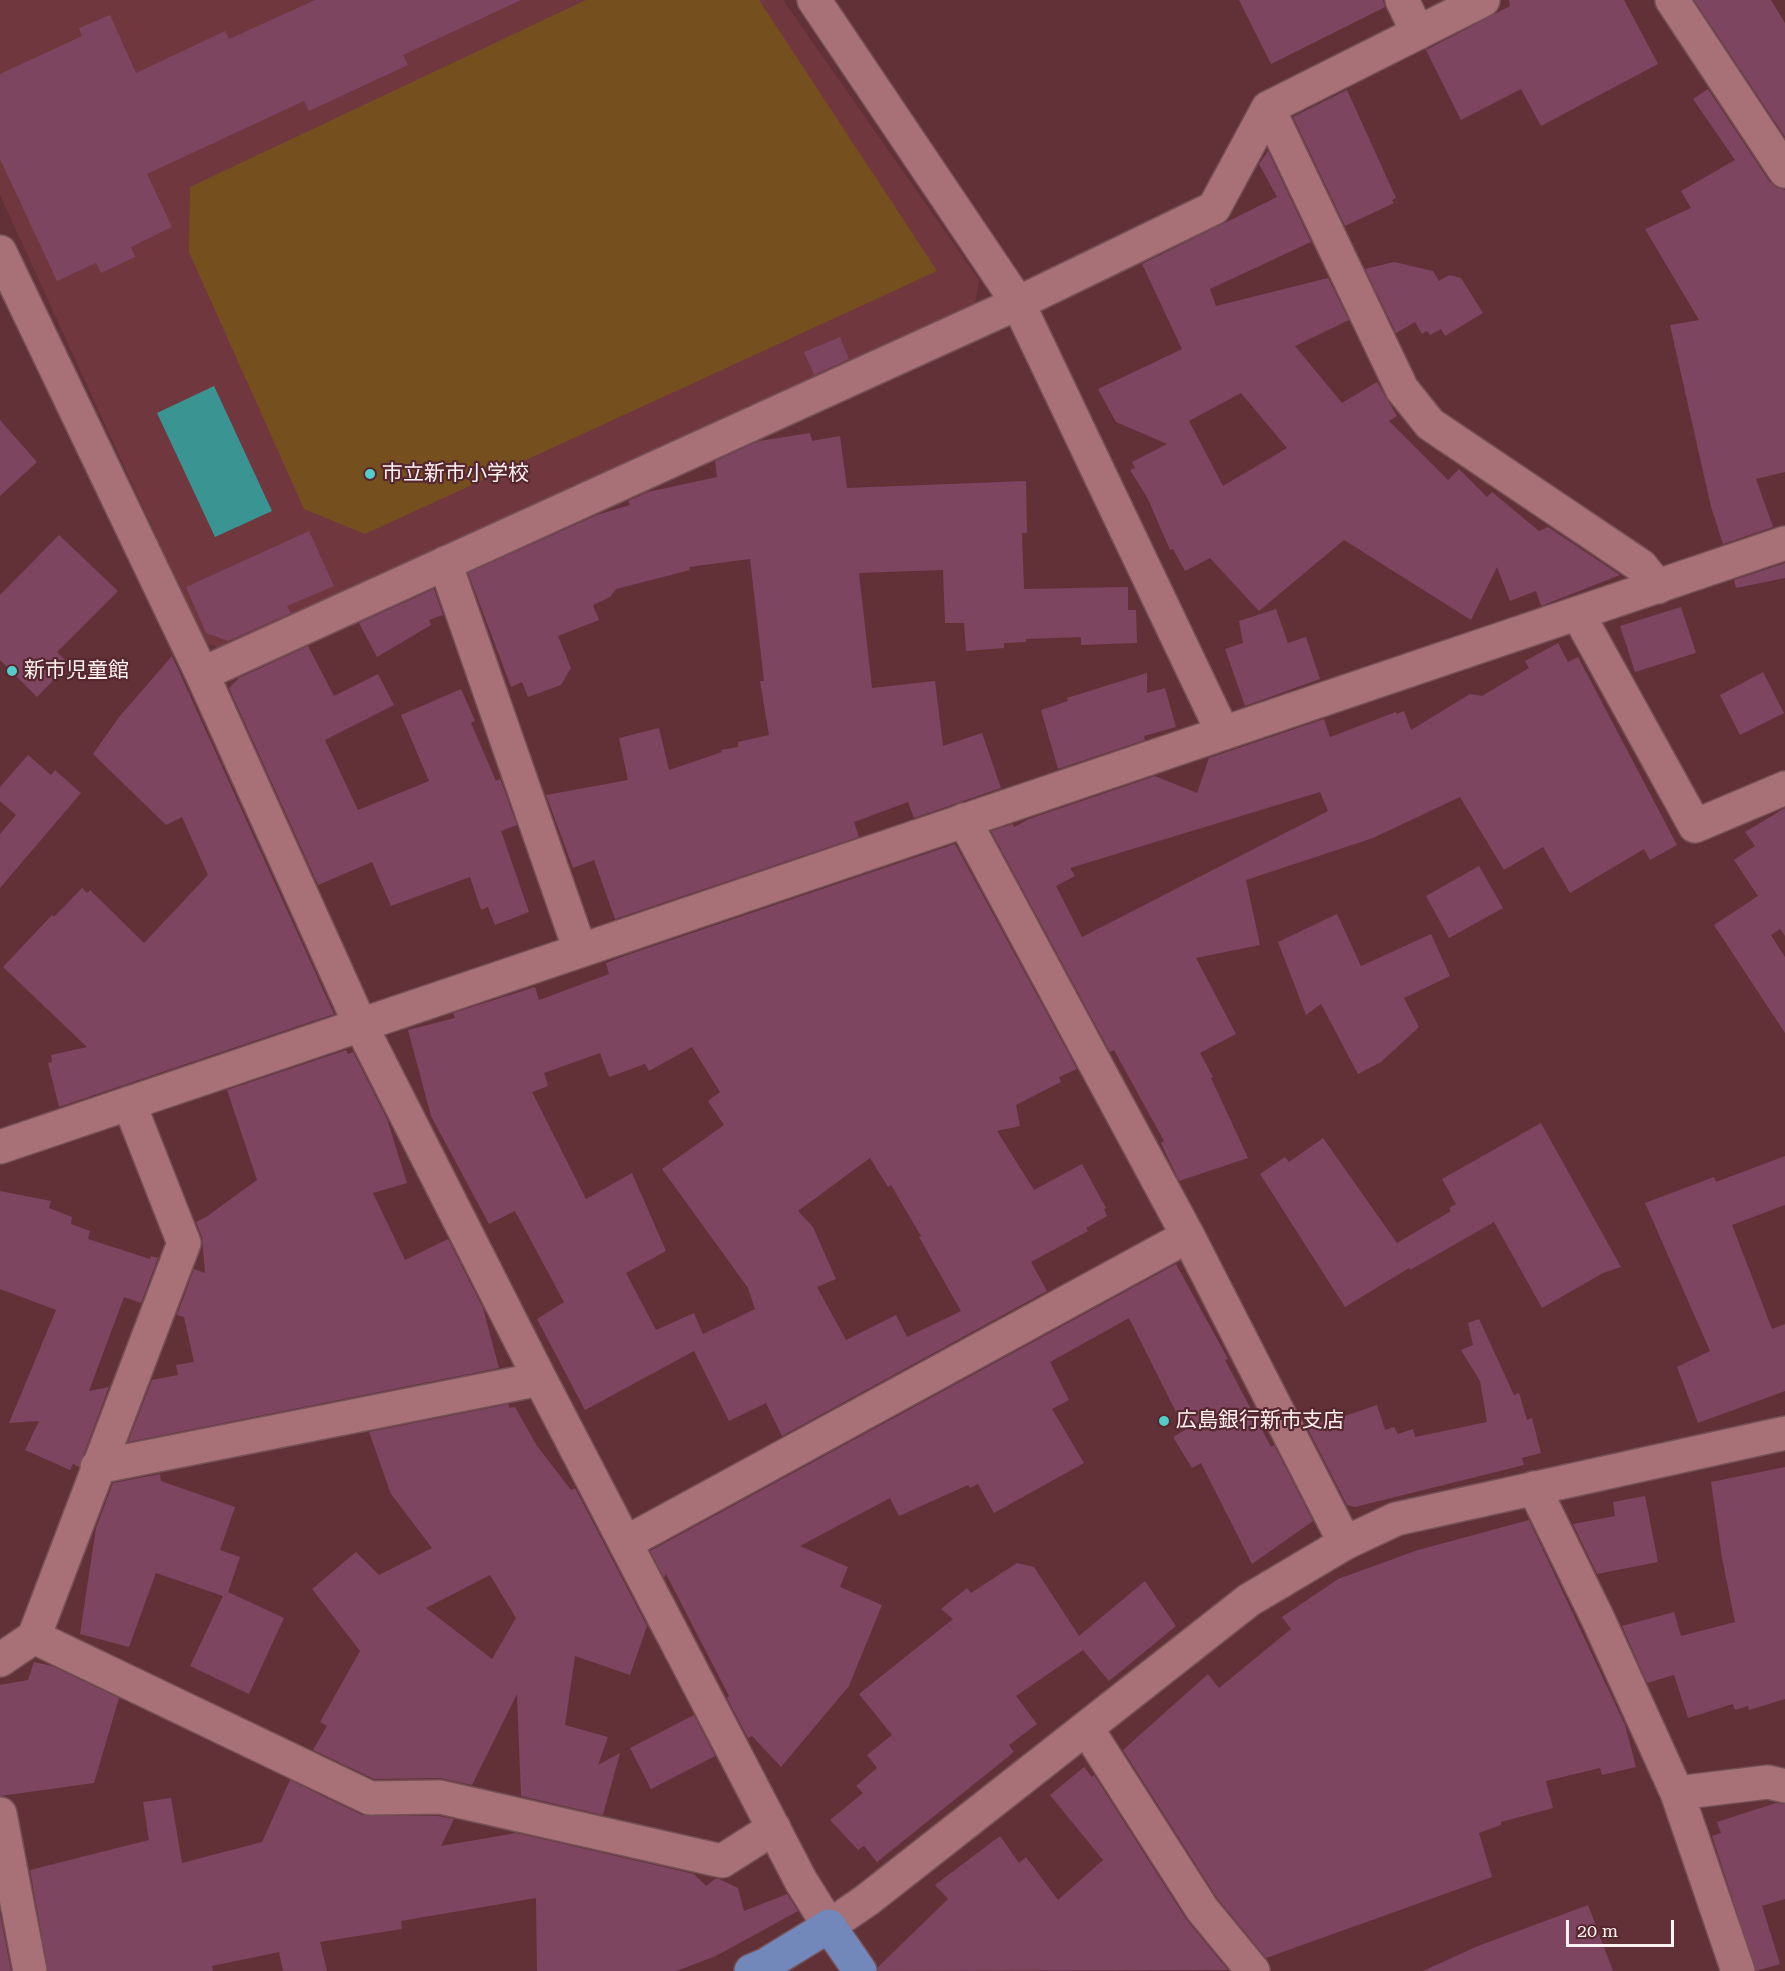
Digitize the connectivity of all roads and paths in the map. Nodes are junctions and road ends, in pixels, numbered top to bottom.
1 (814, 0) edge
2 (1402, 0) edge
3 (1483, 0) edge
4 (1672, 0) edge
5 (1418, 33) junction
6 (1268, 108) junction
7 (1785, 171) edge
8 (0, 252) edge
9 (1018, 303) junction
10 (1785, 543) edge
11 (445, 563) junction
12 (1658, 587) junction
13 (1578, 614) junction
14 (202, 674) junction
15 (1223, 733) junction
16 (1785, 788) edge
17 (964, 820) junction
18 (580, 950) junction
19 (360, 1024) junction
20 (129, 1103) junction
21 (0, 1147) edge
22 (1188, 1236) junction
23 (540, 1379) junction
24 (1785, 1433) edge
25 (97, 1467) junction
26 (1534, 1488) junction
27 (627, 1542) junction
28 (1345, 1543) junction
29 (34, 1637) junction
30 (0, 1660) edge
31 (1087, 1729) junction
32 (1785, 1786) edge
33 (1677, 1793) junction
34 (0, 1814) edge
35 (774, 1828) junction
36 (829, 1926) junction
37 (30, 1971) edge
38 (751, 1971) edge
39 (860, 1971) edge
40 (1253, 1971) edge
41 (1738, 1971) edge

1 - 9 street
2 - 5 street
3 - 5 street
4 - 7 street
5 - 6 street
6 - 9 street
6 - 12 street
8 - 14 street
9 - 11 street
9 - 15 street
10 - 12 street
11 - 14 street
11 - 18 street
12 - 13 street
13 - 15 street
13 - 16 street
14 - 19 street
15 - 17 street
17 - 18 street
17 - 22 street
18 - 19 street
19 - 20 street
19 - 23 street
20 - 21 street
20 - 25 street
22 - 27 street
22 - 28 street
23 - 25 street
23 - 27 street
24 - 26 street
25 - 29 street
26 - 28 street
26 - 33 street
27 - 35 street
28 - 31 street
29 - 30 street
29 - 35 street
31 - 36 street
31 - 40 street
32 - 33 street
33 - 41 street
34 - 37 street
35 - 36 street
36 - 38 main road
36 - 39 main road

